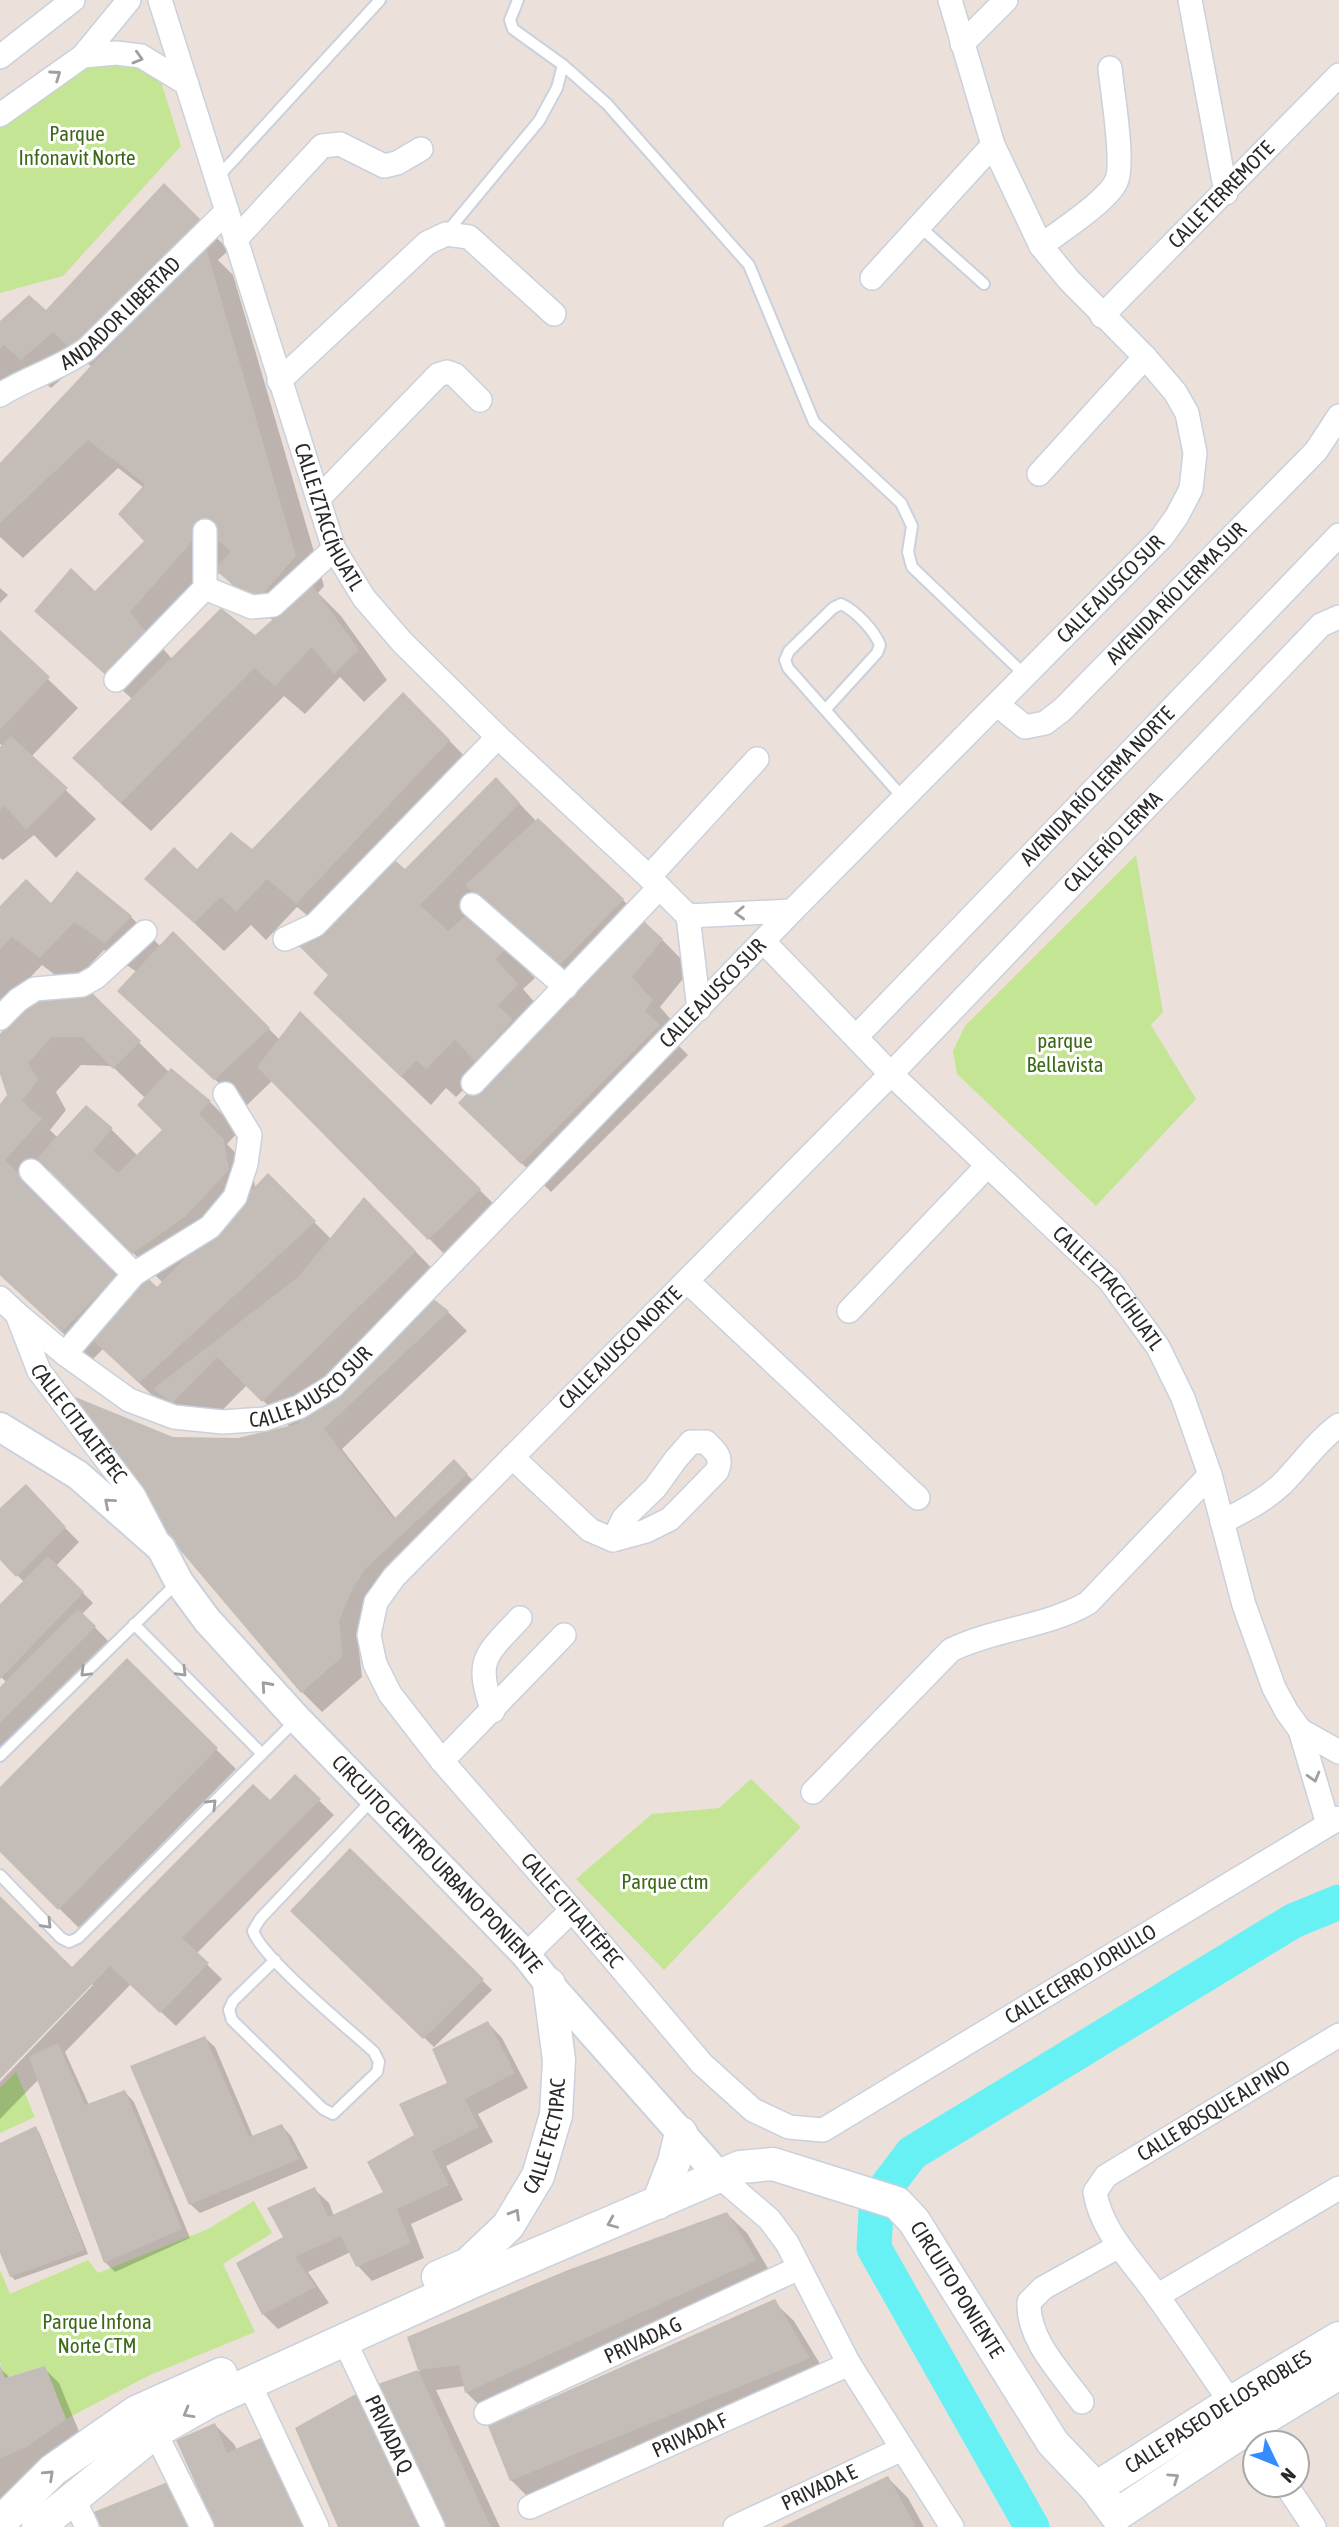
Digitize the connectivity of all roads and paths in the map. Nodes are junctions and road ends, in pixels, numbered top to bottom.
1 (73, 0) edge
2 (129, 0) edge
3 (160, 0) edge
4 (380, 0) edge
5 (518, 0) edge
6 (950, 0) edge
7 (1006, 0) edge
8 (1190, 0) edge
9 (962, 44) junction
10 (83, 56) junction
11 (0, 57) edge
12 (563, 65) junction
13 (1110, 68) dead end
14 (1339, 75) edge
15 (187, 84) junction
16 (0, 114) edge
17 (993, 145) junction
18 (421, 149) dead end
19 (216, 179) junction
20 (1226, 192) junction
21 (227, 211) junction
22 (919, 226) junction
23 (446, 234) junction
24 (235, 240) junction
25 (1041, 246) junction
26 (872, 278) dead end
27 (984, 284) dead end
28 (554, 314) dead end
29 (1102, 316) junction
30 (1145, 358) junction
31 (279, 381) junction
32 (0, 395) edge
33 (481, 400) dead end
34 (1339, 416) edge
35 (1038, 474) dead end
36 (318, 498) junction
37 (205, 531) dead end
38 (1339, 536) edge
39 (334, 549) junction
40 (205, 588) junction
41 (1339, 617) edge
42 (1026, 676) junction
43 (116, 680) dead end
44 (998, 705) junction
45 (825, 710) junction
46 (498, 737) junction
47 (757, 759) dead end
48 (904, 799) junction
49 (654, 882) junction
50 (472, 905) dead end
51 (792, 911) junction
52 (688, 915) junction
53 (145, 932) dead end
54 (285, 939) dead end
55 (763, 942) junction
56 (566, 987) junction
57 (699, 1009) junction
58 (0, 1018) edge
59 (856, 1037) junction
60 (891, 1074) junction
61 (473, 1083) dead end
62 (225, 1094) dead end
63 (987, 1166) junction
64 (31, 1171) dead end
65 (134, 1274) junction
66 (687, 1281) junction
67 (0, 1298) edge
68 (849, 1311) dead end
69 (17, 1314) junction
70 (65, 1354) junction
71 (1339, 1425) edge
72 (0, 1427) edge
73 (512, 1457) junction
74 (1210, 1475) junction
75 (918, 1498) dead end
76 (1222, 1522) junction
77 (613, 1540) junction
78 (161, 1548) junction
79 (179, 1582) junction
80 (520, 1618) dead end
81 (134, 1624) junction
82 (369, 1634) joint
83 (564, 1635) dead end
84 (493, 1711) junction
85 (297, 1720) junction
86 (1300, 1730) junction
87 (1339, 1752) edge
88 (262, 1755) junction
89 (0, 1756) edge
90 (442, 1761) junction
91 (813, 1792) dead end
92 (374, 1797) junction
93 (1333, 1821) edge
94 (0, 1875) edge
95 (572, 1910) junction
96 (526, 1955) junction
97 (275, 1961) junction
98 (549, 1984) junction
99 (1339, 2035) edge
100 (823, 2130) joint
101 (681, 2133) junction
102 (720, 2177) junction
103 (1339, 2188) edge
104 (658, 2203) junction
105 (1119, 2245) junction
106 (799, 2267) junction
107 (1157, 2296) junction
108 (1339, 2338) edge
109 (345, 2342) junction
110 (849, 2364) junction
111 (1339, 2373) edge
112 (249, 2383) junction
113 (1082, 2402) dead end
114 (1230, 2403) junction
115 (486, 2413) dead end
116 (1248, 2429) edge
117 (1263, 2429) edge
118 (155, 2432) junction
119 (1241, 2444) edge
120 (902, 2449) junction
121 (1096, 2488) junction
122 (1295, 2499) edge
123 (530, 2507) dead end
124 (80, 2513) edge
125 (1121, 2521) edge
126 (0, 2523) edge
127 (38, 2527) edge
128 (202, 2527) edge
129 (317, 2527) edge
130 (433, 2527) edge
131 (734, 2527) edge
132 (952, 2527) edge
133 (1314, 2527) edge

1 - 11 street
2 - 10 street
3 - 15 street, CALLE IZTACCÍHUATL
4 - 19 lane
5 - 12 lane
6 - 9 street, CALLE AJUSCO SUR
7 - 9 street
8 - 20 street
9 - 17 street, CALLE AJUSCO SUR
10 -> 15 street
16 -> 10 street
12 - 23 lane
12 - 42 lane
13 - 25 street
14 - 20 street, CALLE TERREMOTE
15 - 19 street, CALLE IZTACCÍHUATL
17 - 22 street
17 - 25 street, CALLE AJUSCO SUR
18 - 24 street
19 - 21 street, CALLE IZTACCÍHUATL
20 - 29 street, CALLE TERREMOTE
21 - 24 street, CALLE IZTACCÍHUATL
21 - 32 street, ANDADOR LIBERTAD
22 - 26 street
22 - 27 lane
23 - 28 street
23 - 31 street
24 - 31 street, CALLE IZTACCÍHUATL
25 - 29 street, CALLE AJUSCO SUR
29 - 30 street, CALLE AJUSCO SUR
30 - 35 street
30 - 42 street, CALLE AJUSCO SUR
31 - 36 street, CALLE IZTACCÍHUATL
33 - 36 street
34 - 44 street, AVENIDA RÍO LERMA SUR
36 - 39 street, CALLE IZTACCÍHUATL
37 - 40 street
38 - 59 street, AVENIDA RÍO LERMA NORTE
39 - 40 street
39 - 46 street, CALLE IZTACCÍHUATL
40 - 43 street
41 - 60 street, CALLE RÍO LERMA
42 - 44 street, CALLE AJUSCO SUR
44 - 48 street, CALLE AJUSCO SUR
45 - 45 lane
45 - 48 lane
46 - 49 street, CALLE IZTACCÍHUATL
46 - 54 street
47 - 49 street
48 - 51 street, CALLE AJUSCO SUR
49 - 52 street, CALLE IZTACCÍHUATL
49 - 56 street
50 - 56 street
51 -> 52 street
51 - 55 street, CALLE AJUSCO SUR
52 - 57 street
53 - 58 street
55 - 57 street, CALLE AJUSCO SUR
55 - 59 street, CALLE IZTACCÍHUATL
56 - 61 street
57 - 70 street, CALLE AJUSCO SUR
59 - 60 street, CALLE IZTACCÍHUATL
60 - 63 street, CALLE IZTACCÍHUATL
60 - 66 street, CALLE AJUSCO NORTE
62 - 65 street
63 - 68 street
63 - 74 street, CALLE IZTACCÍHUATL
64 - 65 street
65 - 70 street
66 - 73 street, CALLE AJUSCO NORTE
66 - 75 street
67 - 69 street, CALLE CITLALTÉPEC
69 - 70 street, CALLE AJUSCO SUR
69 - 78 street, CALLE CITLALTÉPEC
71 - 76 street
78 -> 72 street
73 - 77 street
73 - 82 street, CALLE AJUSCO NORTE
74 - 76 street, CALLE IZTACCÍHUATL
74 - 91 street
76 - 86 street, CALLE IZTACCÍHUATL
77 - 77 street
78 - 79 street, CIRCUITO CENTRO URBANO PONIENTE
79 - 81 lane
85 -> 79 street, CIRCUITO CENTRO URBANO PONIENTE
80 - 84 street
81 -> 88 lane
81 -> 89 lane
82 - 90 street, CALLE CITLALTÉPEC
83 - 84 street
84 - 90 street
85 - 88 lane
85 - 92 street, CIRCUITO CENTRO URBANO PONIENTE
86 - 87 street, CALLE IZTACCÍHUATL
86 -> 93 street, CALLE IZTACCÍHUATL
94 -> 88 lane
90 - 95 street, CALLE CITLALTÉPEC
92 - 96 street, CIRCUITO CENTRO URBANO PONIENTE
92 - 97 lane
93 - 100 street, CALLE CERRO JORULLO
95 - 96 street
95 - 100 street, CALLE CITLALTÉPEC
96 - 98 street, CIRCUITO CENTRO URBANO PONIENTE
97 - 97 lane
98 - 101 street, CIRCUITO CENTRO URBANO PONIENTE
126 -> 98 main road, CALLE TECTIPAC
99 - 105 street, CALLE BOSQUE ALPINO
101 - 102 street, CIRCUITO CENTRO URBANO PONIENTE
101 - 104 main road
102 - 104 main road, CIRCUITO PONIENTE
102 - 106 street
102 - 121 main road, CIRCUITO PONIENTE
103 - 107 street
104 -> 109 main road, CIRCUITO PONIENTE
105 - 107 street
105 - 113 street
106 - 110 street
106 - 115 street, PRIVADA G
107 - 114 street
108 - 114 main road, CALLE PASEO DE LOS ROBLES
109 - 112 main road, CIRCUITO PONIENTE
109 - 130 street, PRIVADA Q
110 - 120 street
110 - 123 street, PRIVADA F
111 - 117 main road, CALLE PASEO DE LOS ROBLES
112 -> 118 main road, CIRCUITO PONIENTE
112 - 129 street
114 - 116 street
114 - 121 main road, CALLE PASEO DE LOS ROBLES
118 - 124 main road, CIRCUITO PONIENTE
118 - 128 street
125 -> 119 main road, CALLE PASEO DE LOS ROBLES
120 - 131 street, PRIVADA E
120 - 132 street
121 - 125 main road, CIRCUITO PONIENTE
122 - 133 street
124 - 127 main road, CIRCUITO PONIENTE

